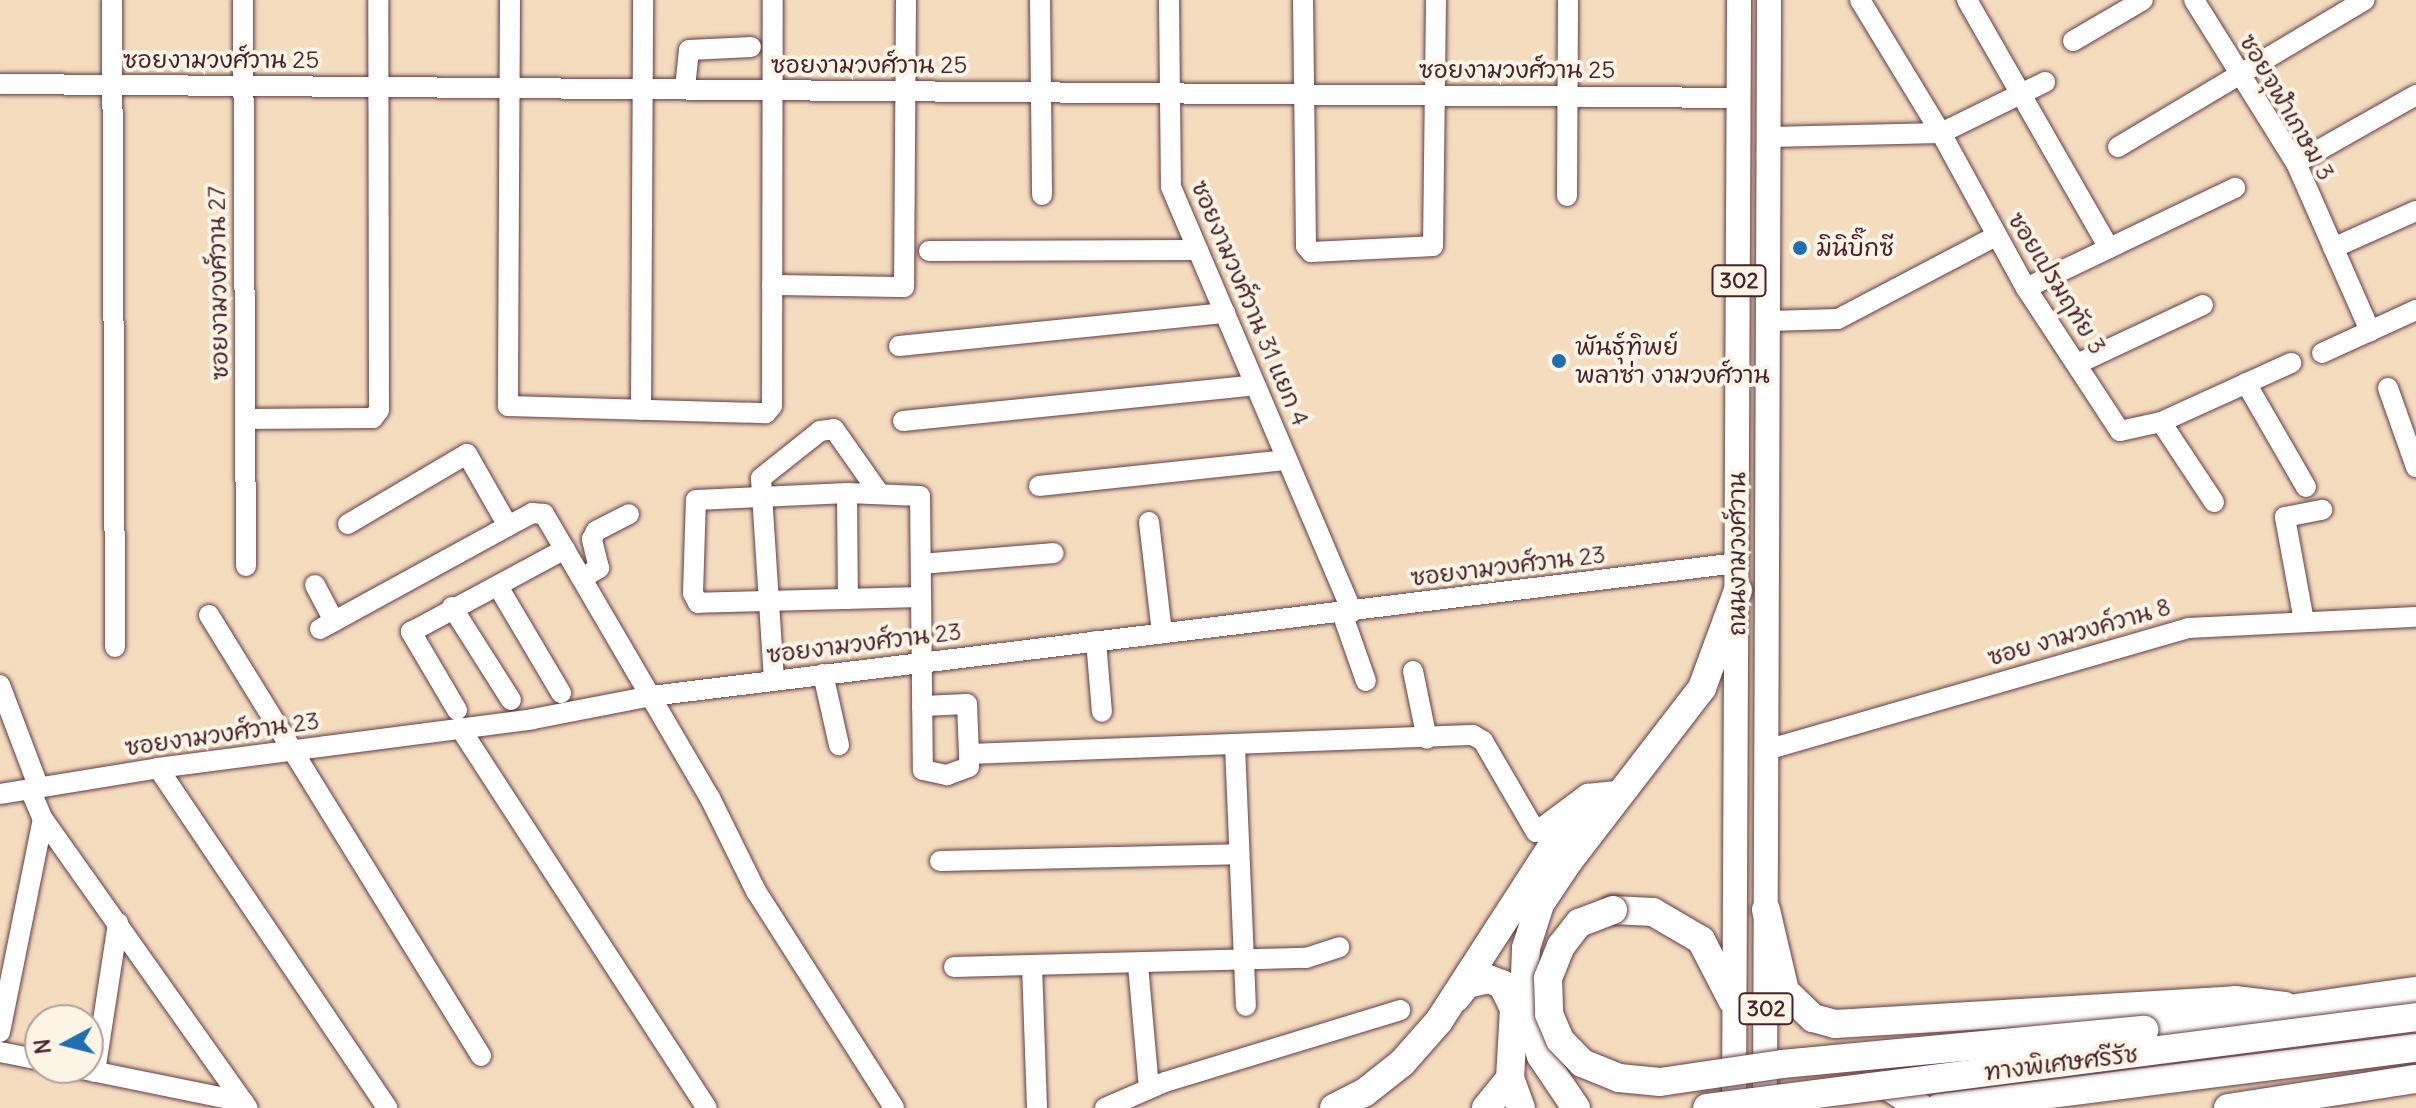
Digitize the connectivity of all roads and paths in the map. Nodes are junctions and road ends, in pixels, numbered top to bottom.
1 (112, 0) edge
2 (243, 0) edge
3 (378, 0) edge
4 (510, 0) edge
5 (643, 0) edge
6 (773, 0) edge
7 (906, 0) edge
8 (1040, 0) edge
9 (1169, 0) edge
10 (1303, 0) edge
11 (1436, 0) edge
12 (1568, 0) edge
13 (1739, 0) edge
14 (1769, 0) edge
15 (1860, 0) edge
16 (1967, 0) edge
17 (2143, 0) edge
18 (2194, 0) edge
19 (2365, 0) edge
20 (2338, 7) edge
21 (2073, 41) dead end
22 (751, 47) dead end
23 (2238, 73) junction
24 (2045, 82) dead end
25 (0, 84) edge
26 (110, 85) junction
27 (242, 86) junction
28 (376, 87) junction
29 (509, 88) junction
30 (685, 88) junction
31 (642, 89) junction
32 (772, 90) junction
33 (905, 91) junction
34 (1040, 92) junction
35 (1168, 93) junction
36 (1301, 94) junction
37 (2023, 94) junction
38 (1434, 95) junction
39 (2416, 95) edge
40 (1568, 96) junction
41 (1738, 98) junction
42 (1941, 133) junction
43 (1769, 137) junction
44 (2118, 147) dead end
45 (2296, 163) junction
46 (2235, 188) dead end
47 (1042, 195) dead end
48 (1567, 196) dead end
49 (2416, 211) edge
50 (1996, 236) junction
51 (2109, 248) junction
52 (2333, 248) junction
53 (1198, 250) junction
54 (929, 251) dead end
55 (772, 285) junction
56 (2026, 288) junction
57 (2203, 305) dead end
58 (2416, 310) edge
59 (1225, 313) junction
60 (1769, 321) junction
61 (2370, 331) junction
62 (899, 346) dead end
63 (2322, 353) dead end
64 (2291, 363) dead end
65 (2077, 364) junction
66 (2246, 383) junction
67 (1255, 385) junction
68 (2388, 388) dead end
69 (641, 410) junction
70 (246, 419) junction
71 (903, 421) dead end
72 (2161, 422) junction
73 (1287, 460) junction
74 (2416, 467) edge
75 (1039, 486) dead end
76 (2306, 487) dead end
77 (847, 493) junction
78 (879, 493) junction
79 (765, 495) junction
80 (2214, 502) dead end
81 (2322, 510) dead end
82 (629, 514) dead end
83 (1149, 522) dead end
84 (348, 524) dead end
85 (508, 526) junction
86 (565, 549) junction
87 (1054, 553) dead end
88 (921, 564) junction
89 (246, 566) dead end
90 (1738, 577) junction
91 (582, 578) junction
92 (315, 585) dead end
93 (499, 588) junction
94 (921, 597) junction
95 (848, 599) junction
96 (768, 603) junction
97 (452, 607) junction
98 (1347, 612) junction
99 (209, 615) dead end
100 (2416, 617) edge
101 (2304, 621) junction
102 (1162, 633) junction
103 (1096, 641) junction
104 (115, 647) dead end
105 (922, 661) junction
106 (1413, 671) dead end
107 (823, 674) junction
108 (774, 680) junction
109 (1366, 681) dead end
110 (0, 685) edge
111 (561, 693) dead end
112 (651, 696) junction
113 (511, 700) dead end
114 (922, 706) junction
115 (1102, 712) dead end
116 (458, 719) junction
117 (1669, 735) junction
118 (1427, 739) junction
119 (839, 745) dead end
120 (1235, 746) junction
121 (290, 750) junction
122 (1766, 750) junction
123 (969, 754) junction
124 (158, 768) junction
125 (34, 789) junction
126 (1614, 791) junction
127 (0, 794) edge
128 (43, 819) junction
129 (1239, 854) junction
130 (940, 861) dead end
131 (1766, 910) junction
132 (118, 923) junction
133 (1339, 947) dead end
134 (1245, 961) junction
135 (1032, 965) junction
136 (1138, 965) junction
137 (954, 967) dead end
138 (2416, 991) edge
139 (1732, 1000) junction
140 (100, 1004) edge
141 (1246, 1006) dead end
142 (2285, 1006) junction
143 (1400, 1010) dead end
144 (2416, 1017) edge
145 (1439, 1021) junction
146 (0, 1032) edge
147 (2416, 1048) edge
148 (0, 1052) edge
149 (481, 1056) dead end
150 (24, 1057) edge
151 (104, 1074) edge
152 (2211, 1076) junction
153 (1510, 1078) junction
154 (2416, 1079) edge
155 (1149, 1089) junction
156 (246, 1105) edge
157 (387, 1108) edge
158 (707, 1108) edge
159 (894, 1108) edge
160 (1037, 1108) edge
161 (1105, 1108) edge
162 (1334, 1108) edge
163 (1486, 1108) edge
164 (1521, 1108) edge
165 (1576, 1108) edge
166 (1707, 1108) edge
167 (1734, 1108) edge
168 (1766, 1108) edge
169 (1921, 1108) edge
170 (1939, 1108) edge
171 (2082, 1108) edge
172 (2228, 1108) edge

1 - 26 street
2 - 27 street, ซอยงามวงศ์วาน 27
3 - 28 street
4 - 29 street
5 - 31 street
6 - 32 street
7 - 33 street
8 - 34 street
9 - 35 street, ซอยงามวงศ์วาน 31 แยก 4
10 - 36 street
11 - 38 street
12 - 40 street
13 - 41 main road, ถนนงามวงศ์วาน / 302
14 - 43 main road, ถนนงามวงศ์วาน / 302
15 - 42 street, ซอยเปรมฤทัย 3
16 - 37 street
17 - 21 street
18 - 23 street, ซอยจุฬาเกษม 3
19 - 20 street
20 - 23 street
22 - 30 street
23 - 44 street
23 - 45 street, ซอยจุฬาเกษม 3
24 - 37 street
25 - 26 street, ซอยงามวงศ์วาน 25
26 - 27 street, ซอยงามวงศ์วาน 25
26 - 104 street
27 - 28 street, ซอยงามวงศ์วาน 25
27 - 70 street, ซอยงามวงศ์วาน 27
28 - 29 street, ซอยงามวงศ์วาน 25
28 - 70 street
29 - 31 street, ซอยงามวงศ์วาน 25
29 - 69 street
30 - 31 street, ซอยงามวงศ์วาน 25
30 - 32 street, ซอยงามวงศ์วาน 25
31 - 69 street
32 - 33 street, ซอยงามวงศ์วาน 25
32 - 55 street
33 - 34 street, ซอยงามวงศ์วาน 25
33 - 55 street
34 - 35 street, ซอยงามวงศ์วาน 25
34 - 47 street
35 - 36 street, ซอยงามวงศ์วาน 25
35 - 53 street, ซอยงามวงศ์วาน 31 แยก 4
36 - 38 street, ซอยงามวงศ์วาน 25
36 - 38 street
37 - 42 street
37 - 51 street
38 - 40 street, ซอยงามวงศ์วาน 25
39 - 45 street
40 - 41 street, ซอยงามวงศ์วาน 25
40 - 48 street
41 - 90 main road, ถนนงามวงศ์วาน / 302
42 - 43 street
42 - 50 street, ซอยเปรมฤทัย 3
43 - 60 main road, ถนนงามวงศ์วาน / 302
45 - 52 street, ซอยจุฬาเกษม 3
46 - 51 street
49 - 52 street
50 - 56 street, ซอยเปรมฤทัย 3
50 - 60 street
51 - 56 street
52 - 61 street, ซอยจุฬาเกษม 3
53 - 54 street
53 - 59 street, ซอยงามวงศ์วาน 31 แยก 4
55 - 69 street
56 - 65 street, ซอยเปรมฤทัย 3
57 - 65 street
58 - 61 street
59 - 62 street
59 - 67 street, ซอยงามวงศ์วาน 31 แยก 4
60 - 122 main road, ถนนงามวงศ์วาน / 302
61 - 63 street
64 - 66 street, ซอยเปรมฤทัย 3
65 - 72 street, ซอยเปรมฤทัย 3
66 - 72 street, ซอยเปรมฤทัย 3
66 - 76 street
67 - 71 street
67 - 73 street, ซอยงามวงศ์วาน 31 แยก 4
68 - 74 street
70 - 89 street, ซอยงามวงศ์วาน 27
72 - 80 street
73 - 75 street
73 - 98 street, ซอยงามวงศ์วาน 31 แยก 4
77 - 78 street
77 - 79 street
77 - 95 street
78 - 79 street
78 - 88 street
79 - 96 street
79 - 96 street
81 - 101 street
82 - 91 street
83 - 102 street
84 - 85 street
85 - 86 street
85 - 92 street
86 - 91 street
86 - 93 street
87 - 88 street
88 - 94 street
90 - 98 street, ซอยงามวงศ์วาน 23
90 - 117 highway
90 - 139 main road, ถนนงามวงศ์วาน / 302
91 - 112 street
93 - 97 street
93 - 111 street
94 - 95 street
94 - 105 street
95 - 96 street
96 - 108 street
97 - 113 street
97 - 116 street
98 - 102 street, ซอยงามวงศ์วาน 23
98 - 109 street, ซอยงามวงศ์วาน 31 แยก 4
99 - 121 street
100 - 101 street, ซอย งามวงค์วาน 8
101 - 122 street, ซอย งามวงค์วาน 8
102 - 103 street, ซอยงามวงศ์วาน 23
103 - 105 street, ซอยงามวงศ์วาน 23
103 - 115 street
105 - 107 street, ซอยงามวงศ์วาน 23
105 - 114 street
106 - 118 street
107 - 108 street, ซอยงามวงศ์วาน 23
107 - 119 street
108 - 112 street, ซอยงามวงศ์วาน 23
110 - 125 street
112 - 116 street, ซอยงามวงศ์วาน 23
112 - 159 street
114 - 123 street
114 - 123 street
116 - 121 street, ซอยงามวงศ์วาน 23
116 - 158 street
117 - 126 highway
117 - 165 highway
118 - 120 street
118 - 126 street
120 - 123 street
120 - 129 street
121 - 124 street, ซอยงามวงศ์วาน 23
121 - 149 street
122 - 131 main road, ถนนงามวงศ์วาน / 302
124 - 125 street, ซอยงามวงศ์วาน 23
124 - 157 street
125 - 127 street, ซอยงามวงศ์วาน 23
125 - 128 street
126 - 145 highway
128 - 132 street
128 - 146 street
129 - 130 street
129 - 134 street
131 - 142 highway
131 - 168 main road, ถนนงามวงศ์วาน / 302
132 - 140 street
132 - 156 street
133 - 134 street
134 - 136 street
134 - 141 street
135 - 136 street
135 - 137 street
135 - 160 street
136 - 155 street
138 - 142 highway
139 - 142 highway, bridge
139 - 167 main road, ถนนงามวงศ์วาน / 302
143 - 155 street
144 - 166 highway, ทางพิเศษศรีรัช, bridge
145 - 153 highway
145 - 162 highway
147 - 152 highway, ทางพิเศษศรีรัช
148 - 150 street
151 - 156 street
152 - 170 highway, ทางพิเศษศรีรัช
152 - 171 highway
153 - 163 highway
153 - 164 highway
154 - 172 highway
155 - 161 street
168 - 169 highway

